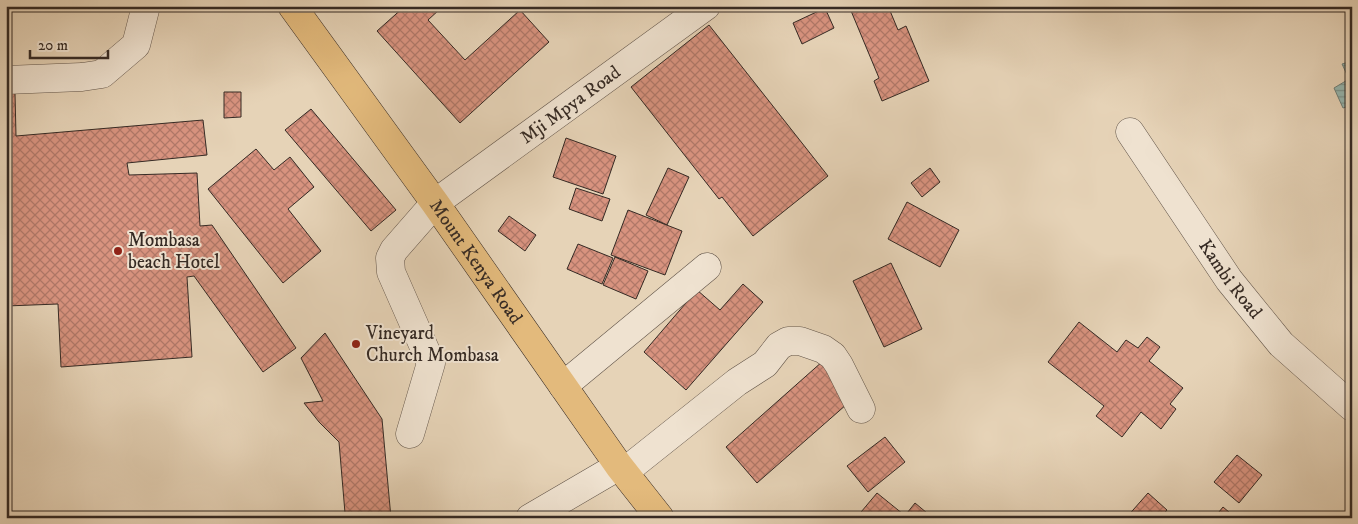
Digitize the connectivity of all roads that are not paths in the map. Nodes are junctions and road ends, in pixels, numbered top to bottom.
1 (146, 6) edge
2 (292, 6) edge
3 (706, 6) edge
4 (6, 80) edge
5 (1130, 132) dead end
6 (435, 203) junction
7 (707, 267) dead end
8 (562, 386) junction
9 (1352, 407) edge
10 (861, 409) dead end
11 (410, 434) dead end
12 (621, 469) junction
13 (530, 518) edge
14 (660, 518) edge

1 - 4 street
2 - 6 main road, Mount Kenya Road
3 - 6 street, Mji Mpya Road
5 - 9 street, Kambi Road
6 - 8 main road, Mount Kenya Road
6 - 11 street, Mji Mpya Road
7 - 8 street
8 - 12 main road, Mount Kenya Road
10 - 12 street
12 - 13 street
12 - 14 main road, Mount Kenya Road

